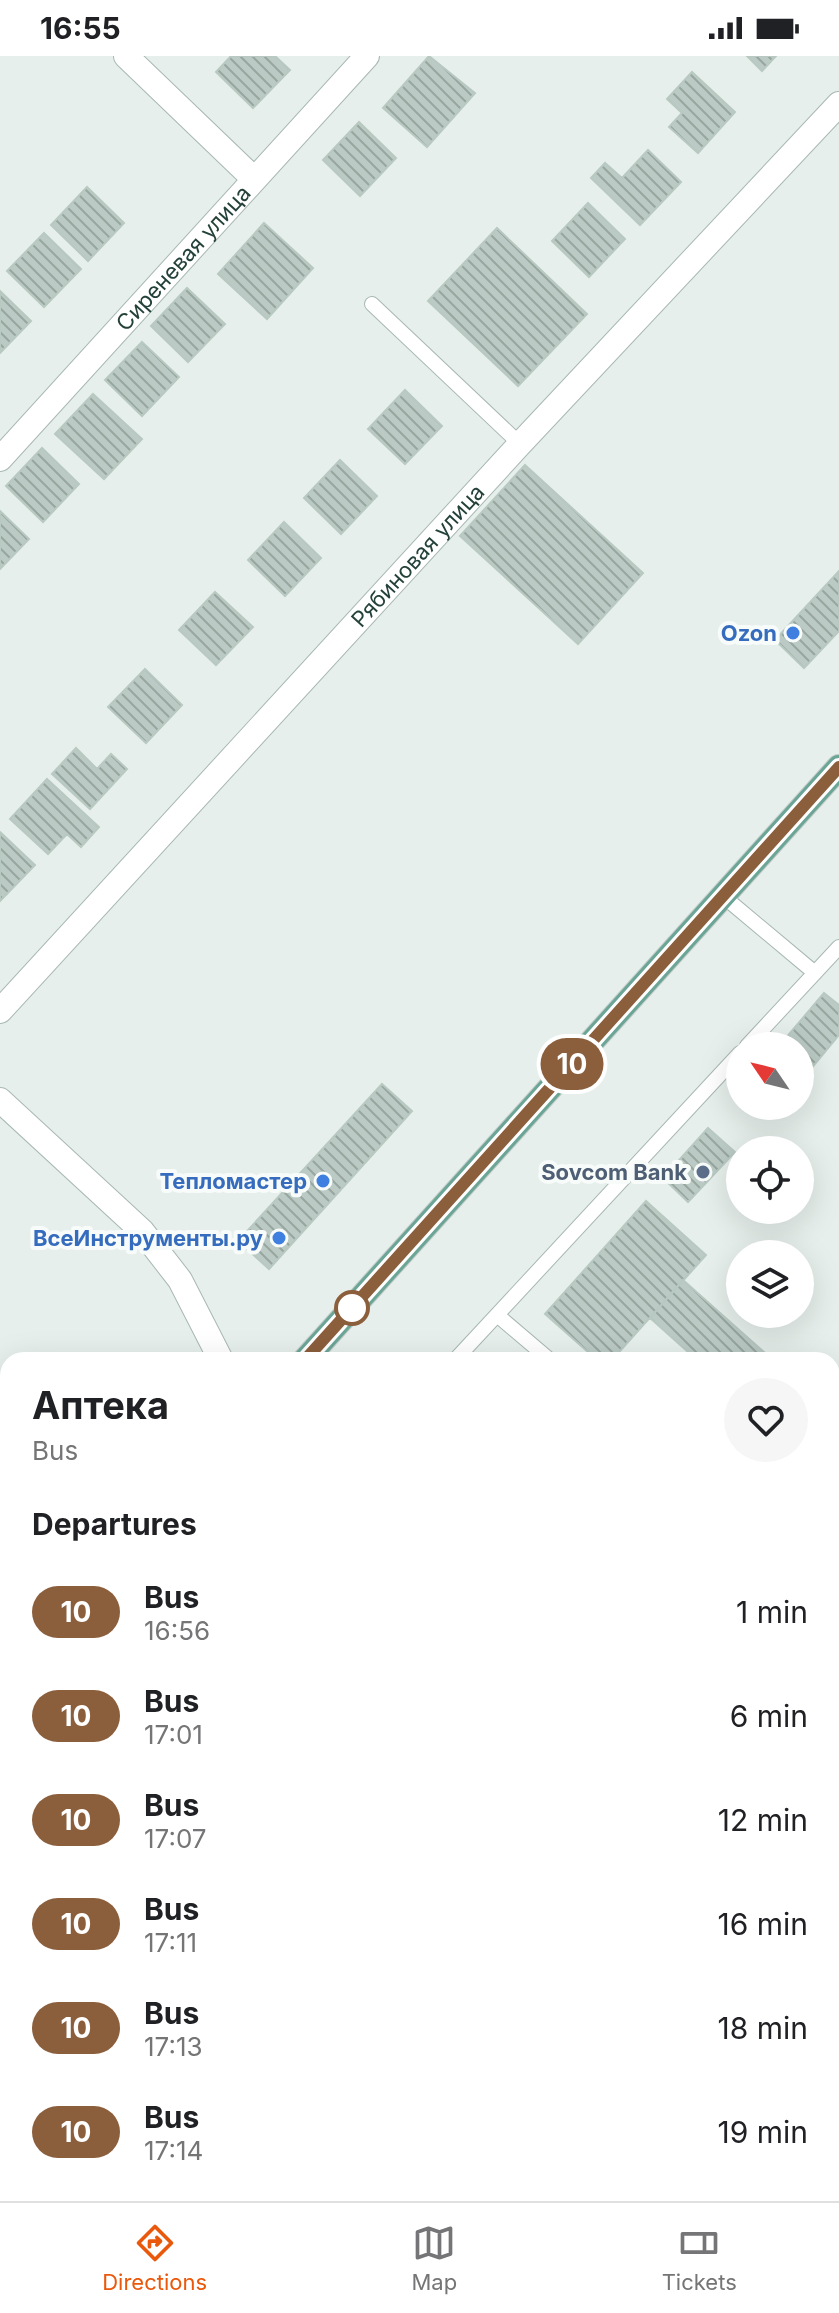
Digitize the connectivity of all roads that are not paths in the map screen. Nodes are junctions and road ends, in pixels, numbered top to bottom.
1 (126, 56) edge
2 (367, 56) edge
3 (839, 104) edge
4 (253, 178) junction
5 (372, 304) dead end
6 (520, 444) junction
7 (0, 459) edge
8 (839, 767) edge
9 (723, 896) junction
10 (839, 947) edge
11 (815, 973) junction
12 (0, 1011) edge
13 (760, 1032) edge
14 (726, 1068) edge
15 (0, 1100) edge
16 (497, 1315) junction
17 (217, 1352) edge
18 (312, 1352) edge
19 (462, 1352) edge
20 (541, 1352) edge

1 - 4 street
2 - 4 street, Сиреневая улица
3 - 6 street, Рябиновая улица
4 - 7 street, Сиреневая улица
5 - 6 lane
6 - 12 street, Рябиновая улица
8 - 9 main road
9 - 11 lane
9 - 18 main road
10 - 11 lane
11 - 13 lane
14 - 16 lane
15 - 17 street
16 - 19 lane
16 - 20 lane

